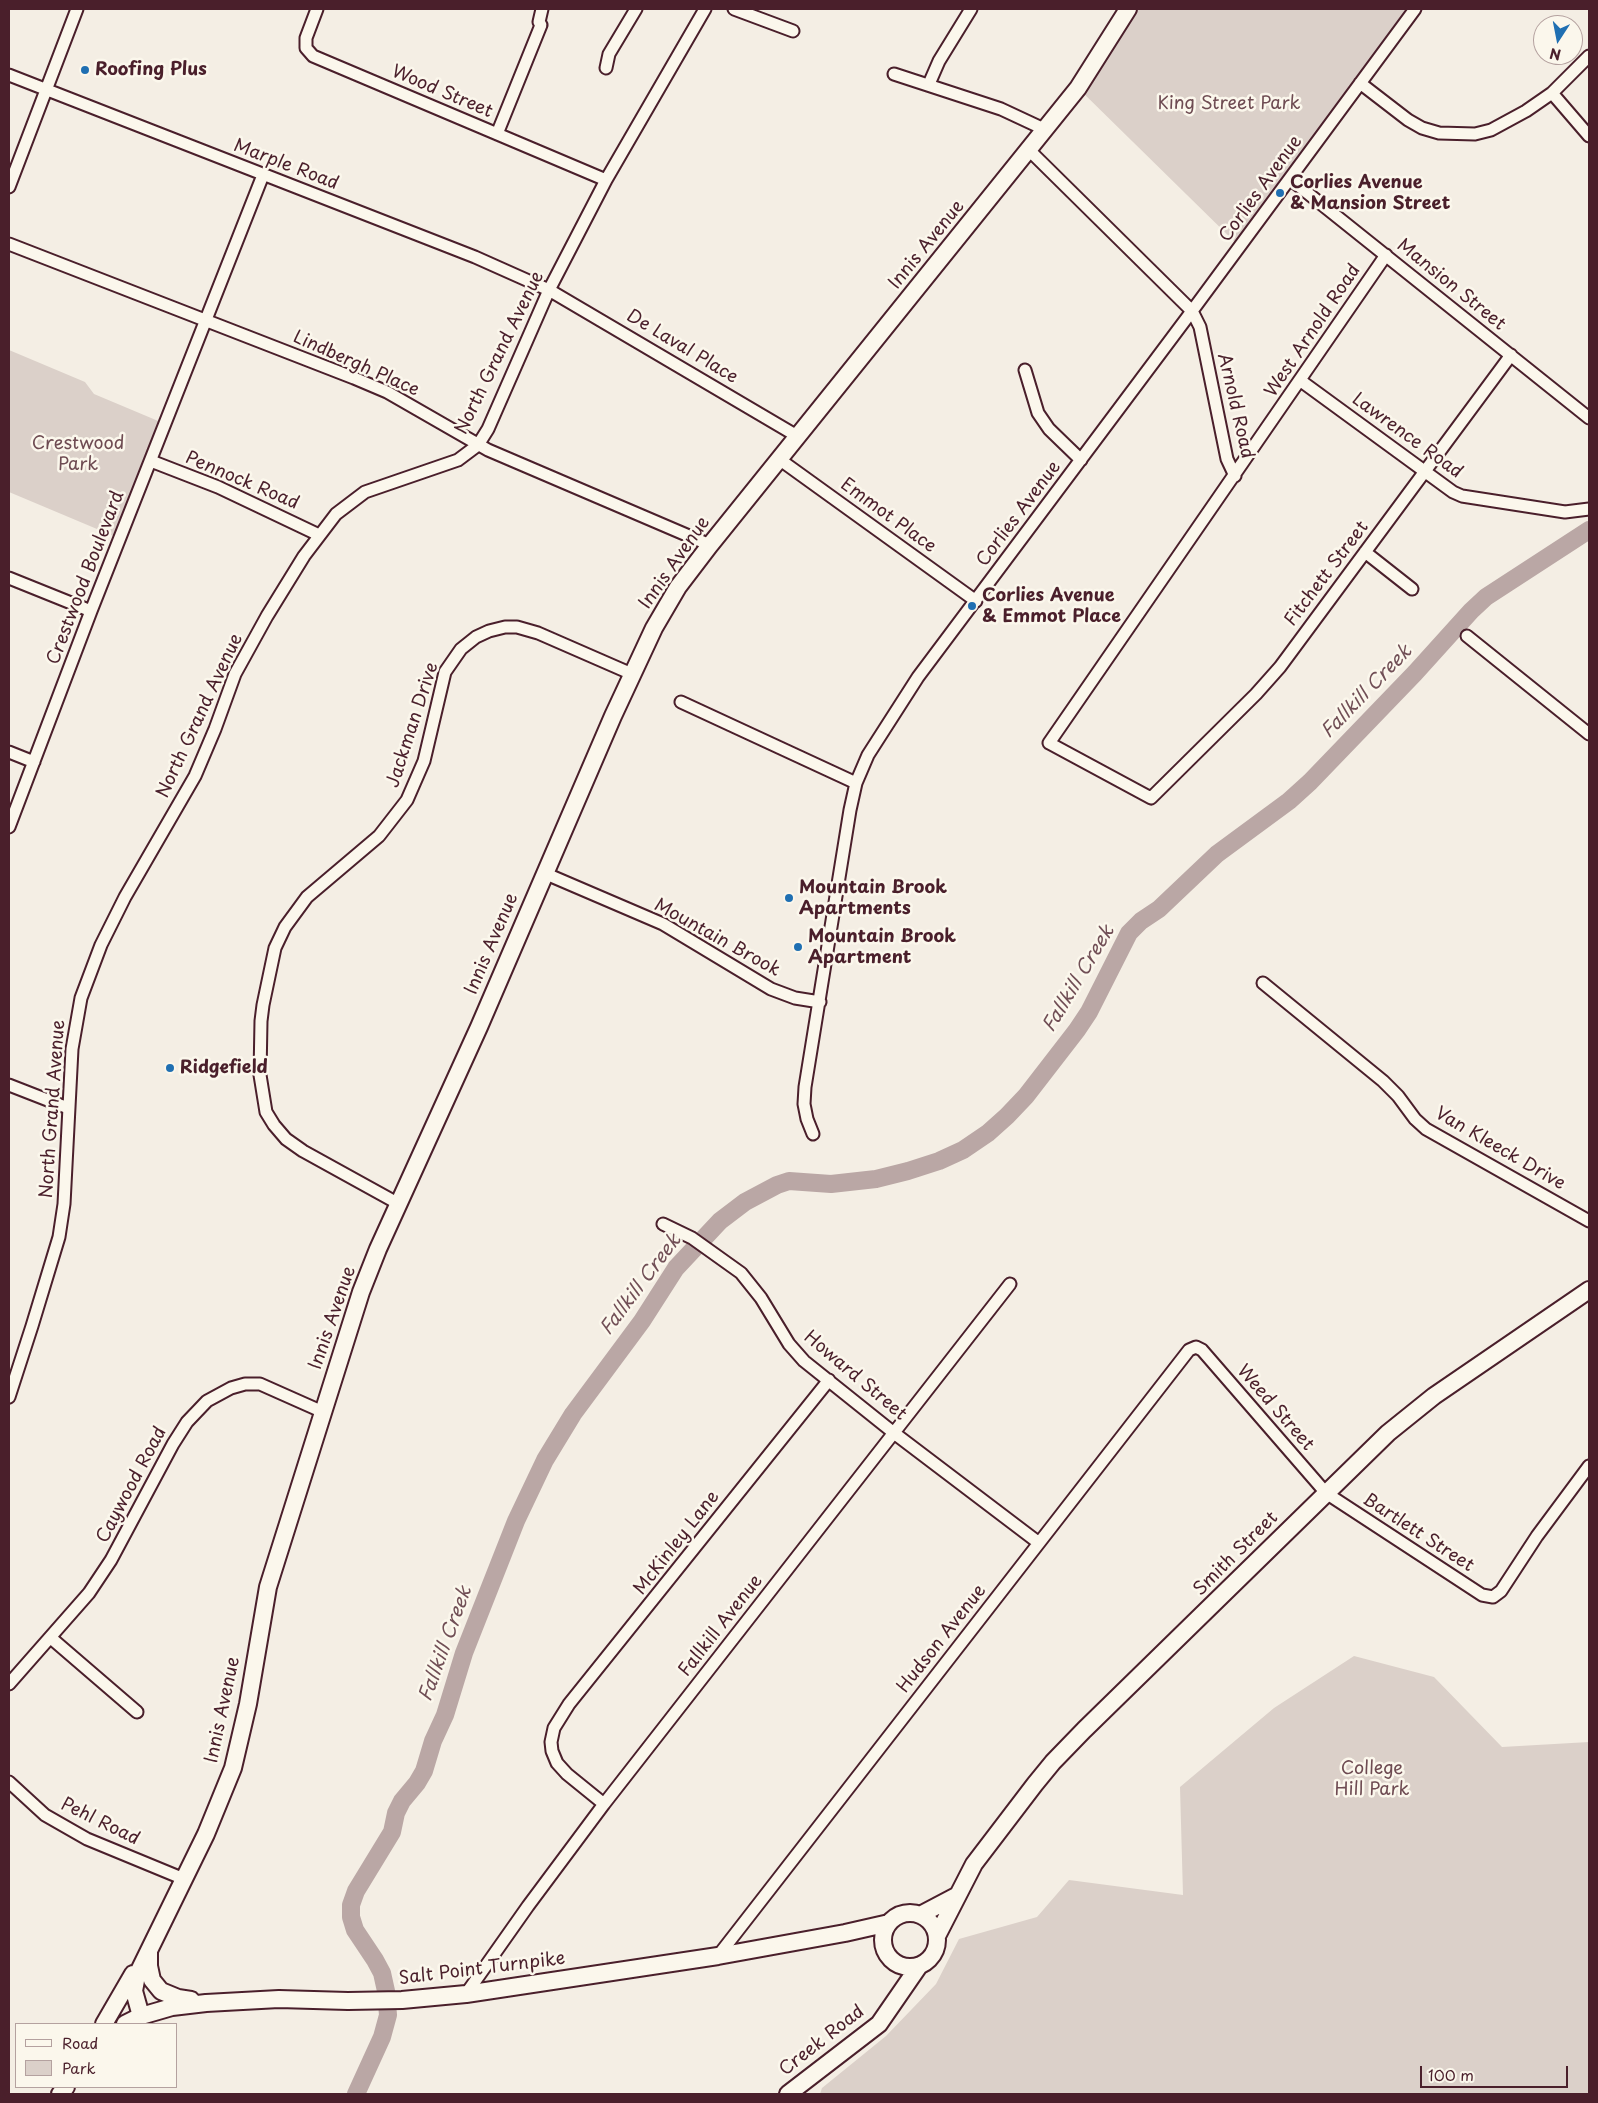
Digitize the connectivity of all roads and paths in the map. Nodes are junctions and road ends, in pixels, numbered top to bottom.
1 (77, 9) edge
2 (317, 9) edge
3 (542, 9) edge
4 (636, 9) edge
5 (705, 9) edge
6 (734, 9) edge
7 (972, 9) edge
8 (1128, 9) edge
9 (1415, 9) edge
10 (792, 31) dead end
11 (1589, 56) edge
12 (606, 68) dead end
13 (894, 74) dead end
14 (9, 75) edge
15 (1360, 83) junction
16 (929, 84) junction
17 (47, 90) junction
18 (1552, 93) junction
19 (1046, 130) junction
20 (498, 134) junction
21 (1589, 136) edge
22 (1029, 150) junction
23 (263, 175) junction
24 (1290, 179) junction
25 (606, 180) junction
26 (9, 187) edge
27 (9, 244) edge
28 (1386, 256) junction
29 (549, 290) junction
30 (1192, 311) junction
31 (206, 320) junction
32 (1511, 355) junction
33 (1025, 370) dead end
34 (1301, 381) junction
35 (1589, 418) edge
36 (797, 436) junction
37 (478, 445) junction
38 (779, 459) junction
39 (1081, 460) junction
40 (150, 461) junction
41 (1424, 472) junction
42 (1234, 476) junction
43 (1589, 509) edge
44 (319, 535) junction
45 (710, 545) junction
46 (1365, 552) junction
47 (9, 578) edge
48 (1412, 589) dead end
49 (976, 601) junction
50 (92, 611) junction
51 (1467, 636) dead end
52 (632, 674) junction
53 (681, 702) dead end
54 (1589, 734) edge
55 (9, 752) edge
56 (34, 762) junction
57 (856, 783) junction
58 (1151, 798) joint
59 (9, 827) edge
60 (544, 873) junction
61 (1263, 983) dead end
62 (820, 1002) junction
63 (9, 1085) edge
64 (68, 1108) junction
65 (813, 1134) dead end
66 (399, 1204) junction
67 (1589, 1221) edge
68 (663, 1224) dead end
69 (1010, 1284) dead end
70 (1589, 1290) edge
71 (1196, 1347) joint
72 (829, 1380) junction
73 (9, 1397) edge
74 (323, 1412) junction
75 (894, 1433) junction
76 (1589, 1466) edge
77 (1326, 1493) junction
78 (1039, 1543) junction
79 (51, 1638) junction
80 (9, 1684) edge
81 (137, 1712) dead end
82 (9, 1782) edge
83 (604, 1804) junction
84 (184, 1879) junction
85 (958, 1895) junction
86 (920, 1915) junction
87 (889, 1923) junction
88 (845, 1933) junction
89 (937, 1936) junction
90 (883, 1943) junction
91 (149, 1949) junction
92 (718, 1956) junction
93 (896, 1964) junction
94 (919, 1966) junction
95 (466, 1994) junction
96 (899, 1995) junction
97 (206, 2003) junction
98 (141, 2016) junction
99 (105, 2023) edge
100 (127, 2023) edge
101 (788, 2094) edge

1 - 17 street
2 - 20 street, Wood Street
3 - 20 street
4 - 12 street
5 - 25 street, North Grand Avenue
6 - 10 street
7 - 16 street
8 - 19 main road, Innis Avenue
9 - 15 street, Corlies Avenue
11 - 18 street
13 - 16 street
14 - 17 street, Marple Road
15 - 18 street
15 - 24 street, Corlies Avenue
16 - 19 street
17 - 23 street, Marple Road
17 - 26 street
18 - 21 street
19 - 22 main road, Innis Avenue
20 - 25 street, Wood Street
22 - 30 street, Arnold Road
22 - 36 main road, Innis Avenue
23 - 29 street, Marple Road
23 - 31 street, Crestwood Boulevard
24 - 28 street, Mansion Street
24 - 30 street, Corlies Avenue
25 - 29 street, North Grand Avenue
27 - 31 street, Lindbergh Place
28 - 32 street, Mansion Street
28 - 34 street, West Arnold Road
29 - 36 street, De Laval Place
29 - 37 street, North Grand Avenue
30 - 39 street, Corlies Avenue
30 - 42 street, Arnold Road
31 - 37 street, Lindbergh Place
31 - 40 street, Crestwood Boulevard
32 - 35 street, Mansion Street
32 - 41 street, Fitchett Street
33 - 39 street
34 - 41 street, Lawrence Road
34 - 42 street, West Arnold Road
36 - 38 main road, Innis Avenue
37 - 44 street, North Grand Avenue
37 - 45 street, Lindbergh Place
38 - 45 main road, Innis Avenue
38 - 49 street, Emmot Place
39 - 49 street, Corlies Avenue
40 - 44 street, Pennock Road
40 - 50 street, Crestwood Boulevard
41 - 43 street, Lawrence Road
41 - 46 street, Fitchett Street
42 - 58 street, Arnold Road
44 - 64 street, North Grand Avenue
45 - 52 main road, Innis Avenue
46 - 48 street
46 - 58 street, Fitchett Street
47 - 50 street
49 - 57 street, Corlies Avenue
50 - 56 street, Crestwood Boulevard
51 - 54 street
52 - 60 main road, Innis Avenue
52 - 66 street, Jackman Drive
53 - 57 street
55 - 56 street
56 - 59 street, Crestwood Boulevard
57 - 62 street, Corlies Avenue
60 - 62 street, Mountain Brook
60 - 66 main road, Innis Avenue
61 - 67 street, Van Kleeck Drive
62 - 65 street, Corlies Avenue
63 - 64 street
64 - 73 street, North Grand Avenue
66 - 74 main road, Innis Avenue
68 - 72 street, Howard Street
69 - 75 street, Fallkill Avenue
70 - 77 main road, Smith Street
71 - 77 street, Weed Street
71 - 78 street, Hudson Avenue
72 - 75 street, Howard Street
72 - 83 street, McKinley Lane
74 - 79 street, Caywood Road
74 - 84 main road, Innis Avenue
75 - 78 street, Howard Street
75 - 83 street, Fallkill Avenue
76 - 77 street, Bartlett Street
77 - 85 main road, Smith Street
78 - 92 street, Hudson Avenue
79 - 80 street, Caywood Road
79 - 81 street
82 - 84 street, Pehl Road
83 - 95 street, Fallkill Avenue
84 - 91 main road, Innis Avenue
85 - 86 main road
85 - 89 main road, Smith Street
86 - 87 main road
86 - 89 main road
87 - 88 main road, Salt Point Turnpike
87 - 90 main road
88 - 90 main road, Salt Point Turnpike
88 - 92 main road, Salt Point Turnpike
89 - 94 main road
90 - 93 main road
91 - 97 main road
91 - 98 main road, Innis Avenue
91 - 99 main road
92 - 95 main road, Salt Point Turnpike
93 - 94 main road
93 - 96 main road
94 - 96 main road, Creek Road
95 - 97 main road, Salt Point Turnpike
96 - 101 main road, Creek Road
97 - 98 main road, Salt Point Turnpike
98 - 100 main road, Salt Point Turnpike

